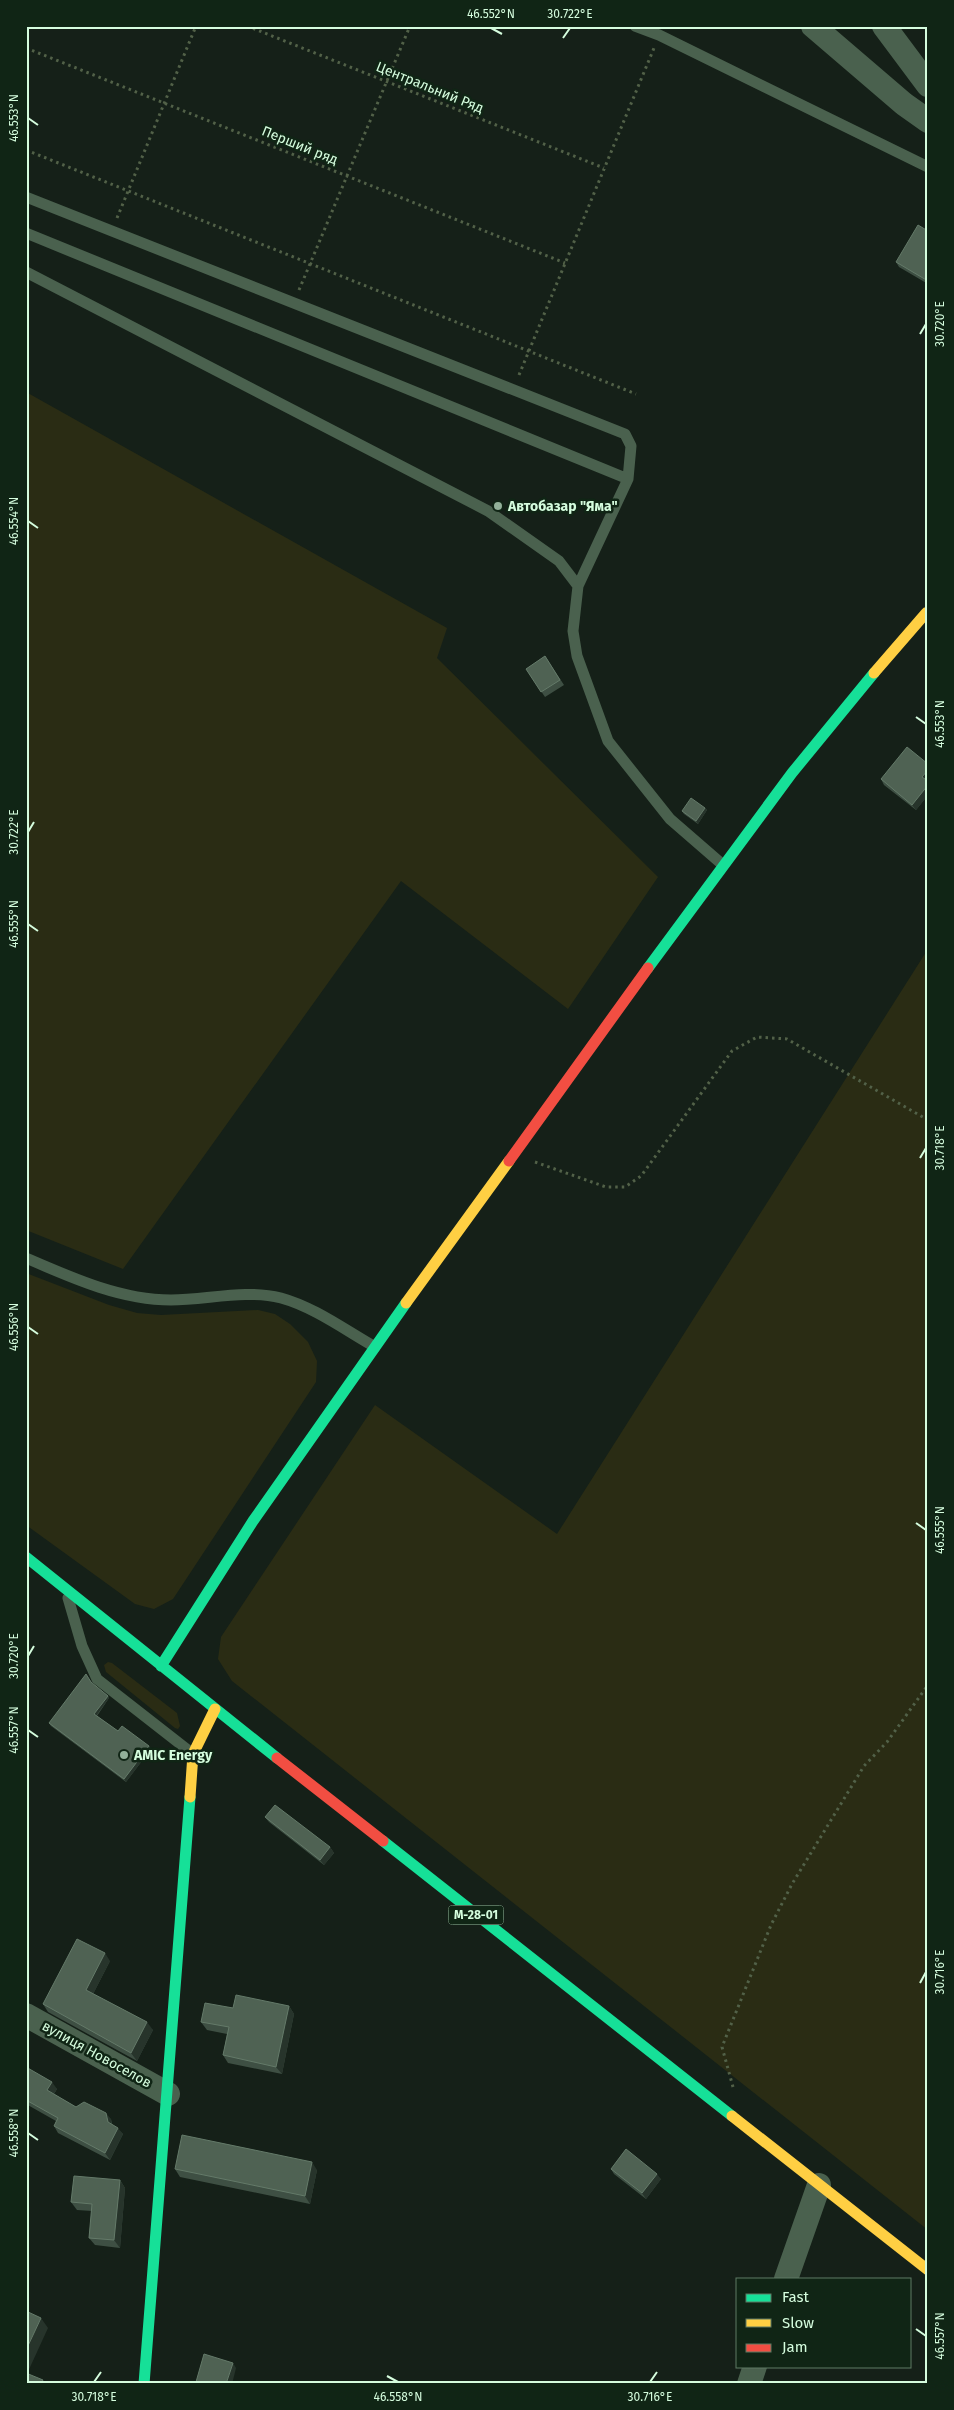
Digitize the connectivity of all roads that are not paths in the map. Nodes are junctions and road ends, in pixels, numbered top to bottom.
1 (635, 26) edge
2 (813, 26) edge
3 (884, 26) edge
4 (928, 85) edge
5 (928, 121) edge
6 (928, 167) edge
7 (26, 196) edge
8 (26, 233) edge
9 (26, 272) edge
10 (628, 479) junction
11 (578, 586) junction
12 (927, 613) edge
13 (723, 865) junction
14 (26, 1258) edge
15 (375, 1347) junction
16 (26, 1557) edge
17 (65, 1589) junction
18 (161, 1666) junction
19 (215, 1709) junction
20 (193, 1754) junction
21 (26, 2015) edge
22 (168, 2094) junction
23 (819, 2185) junction
24 (928, 2270) edge
25 (786, 2278) edge
26 (754, 2368) edge
27 (144, 2384) edge
28 (749, 2384) edge

1 - 6 lane
2 - 5 street
3 - 4 street
7 - 10 lane
8 - 10 lane
9 - 11 lane
10 - 11 lane
11 - 13 lane
12 - 13 main road
13 - 15 main road
14 - 15 lane
15 - 18 main road
16 - 17 main road, М-28-01
17 - 18 main road, М-28-01
17 - 20 lane
18 - 19 main road, М-28-01
19 - 20 main road
19 - 23 main road, М-28-01
20 - 22 main road
21 - 22 street, вулиця Новоселов
22 - 27 main road
23 - 24 main road, М-28-01
23 - 25 street
26 - 28 street

